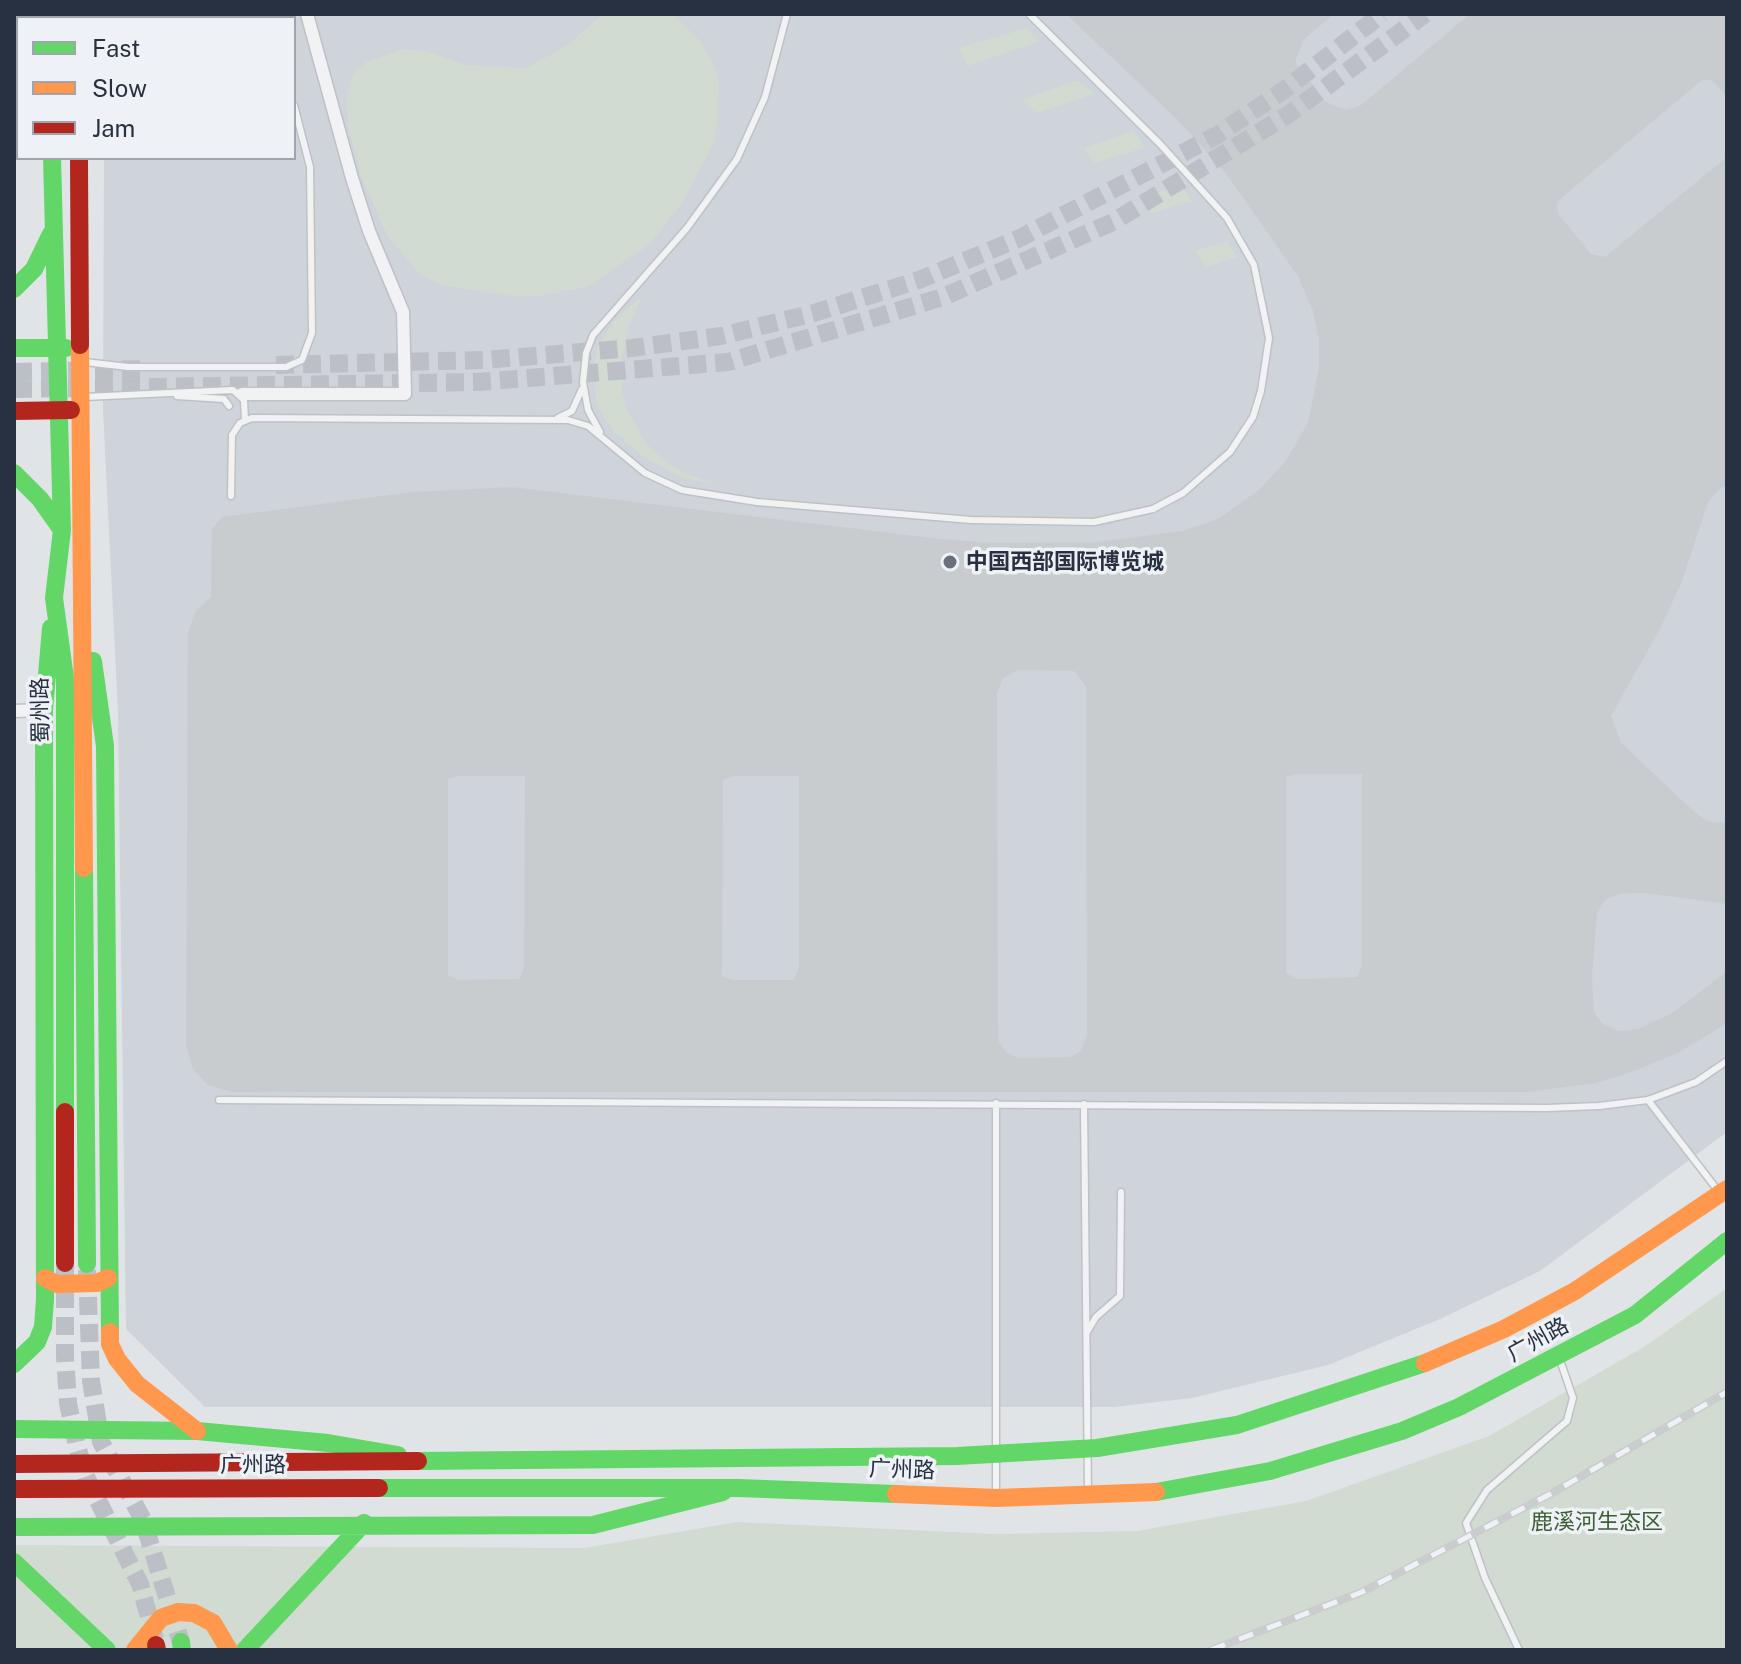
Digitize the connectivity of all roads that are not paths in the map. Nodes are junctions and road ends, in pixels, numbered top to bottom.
1 (307, 14) edge
2 (789, 14) edge
3 (1029, 14) edge
4 (296, 113) edge
5 (52, 160) edge
6 (79, 160) edge
7 (52, 232) junction
8 (14, 289) edge
9 (14, 348) edge
10 (56, 348) junction
11 (81, 354) junction
12 (583, 382) junction
13 (242, 394) junction
14 (166, 395) junction
15 (82, 403) junction
16 (229, 406) dead end
17 (60, 410) junction
18 (14, 411) edge
19 (555, 419) junction
20 (245, 420) junction
21 (602, 435) junction
22 (14, 473) edge
23 (231, 496) dead end
24 (62, 530) junction
25 (83, 592) junction
26 (54, 598) junction
27 (44, 710) junction
28 (14, 711) edge
29 (1727, 1061) edge
30 (219, 1100) dead end
31 (1648, 1100) junction
32 (996, 1103) junction
33 (1084, 1104) junction
34 (1121, 1192) dead end
35 (1724, 1192) edge
36 (1727, 1241) edge
37 (65, 1263) tunnel mouth
38 (87, 1264) tunnel mouth
39 (45, 1278) junction
40 (108, 1278) junction
41 (1085, 1335) junction
42 (1559, 1356) junction
43 (14, 1364) edge
44 (14, 1429) edge
45 (197, 1431) junction
46 (1085, 1449) junction
47 (995, 1454) junction
48 (429, 1460) junction
49 (14, 1464) edge
50 (739, 1488) junction
51 (14, 1489) edge
52 (1088, 1496) junction
53 (997, 1498) junction
54 (364, 1523) junction
55 (14, 1527) edge
56 (14, 1562) edge
57 (107, 1650) edge
58 (135, 1650) edge
59 (229, 1650) edge
60 (245, 1650) edge
61 (1519, 1650) edge

1 - 13 street
2 - 12 lane
3 - 21 lane
4 - 11 lane
5 - 7 main road, 蜀州路
6 - 11 main road, 蜀州路
7 - 8 main road
7 - 10 main road, 蜀州路
9 - 10 main road
10 - 11 main road
10 - 17 main road, 蜀州路
11 - 15 main road, 蜀州路
12 - 19 lane
12 - 21 lane
13 - 14 lane
13 - 20 lane
14 - 15 lane
14 - 16 lane
15 - 17 main road
15 - 25 main road, 蜀州路
17 - 18 main road
17 - 24 main road, 蜀州路
19 - 20 lane
19 - 21 lane
20 - 23 lane
22 - 24 main road
24 - 26 main road, 蜀州路
25 - 38 main road, 蜀州路
25 - 40 main road
26 - 27 main road
26 - 37 main road, 蜀州路
27 - 28 street
27 - 39 main road
29 - 31 lane
30 - 32 lane
31 - 33 lane
31 - 35 lane
32 - 33 lane
32 - 47 lane
33 - 41 lane
34 - 41 lane
35 - 46 main road, 广州路
36 - 42 main road, 广州路
39 - 40 main road
39 - 43 main road
40 - 45 main road
41 - 46 lane
42 - 52 main road, 广州路
42 - 61 lane
44 - 45 main road
45 - 48 main road
46 - 47 main road, 广州路
46 - 52 lane
47 - 48 main road, 广州路
47 - 53 lane
48 - 49 main road, 广州路
50 - 51 main road, 广州路
50 - 53 main road, 广州路
50 - 54 main road
52 - 53 main road, 广州路
54 - 55 main road
54 - 60 main road
56 - 57 main road
58 - 59 main road

